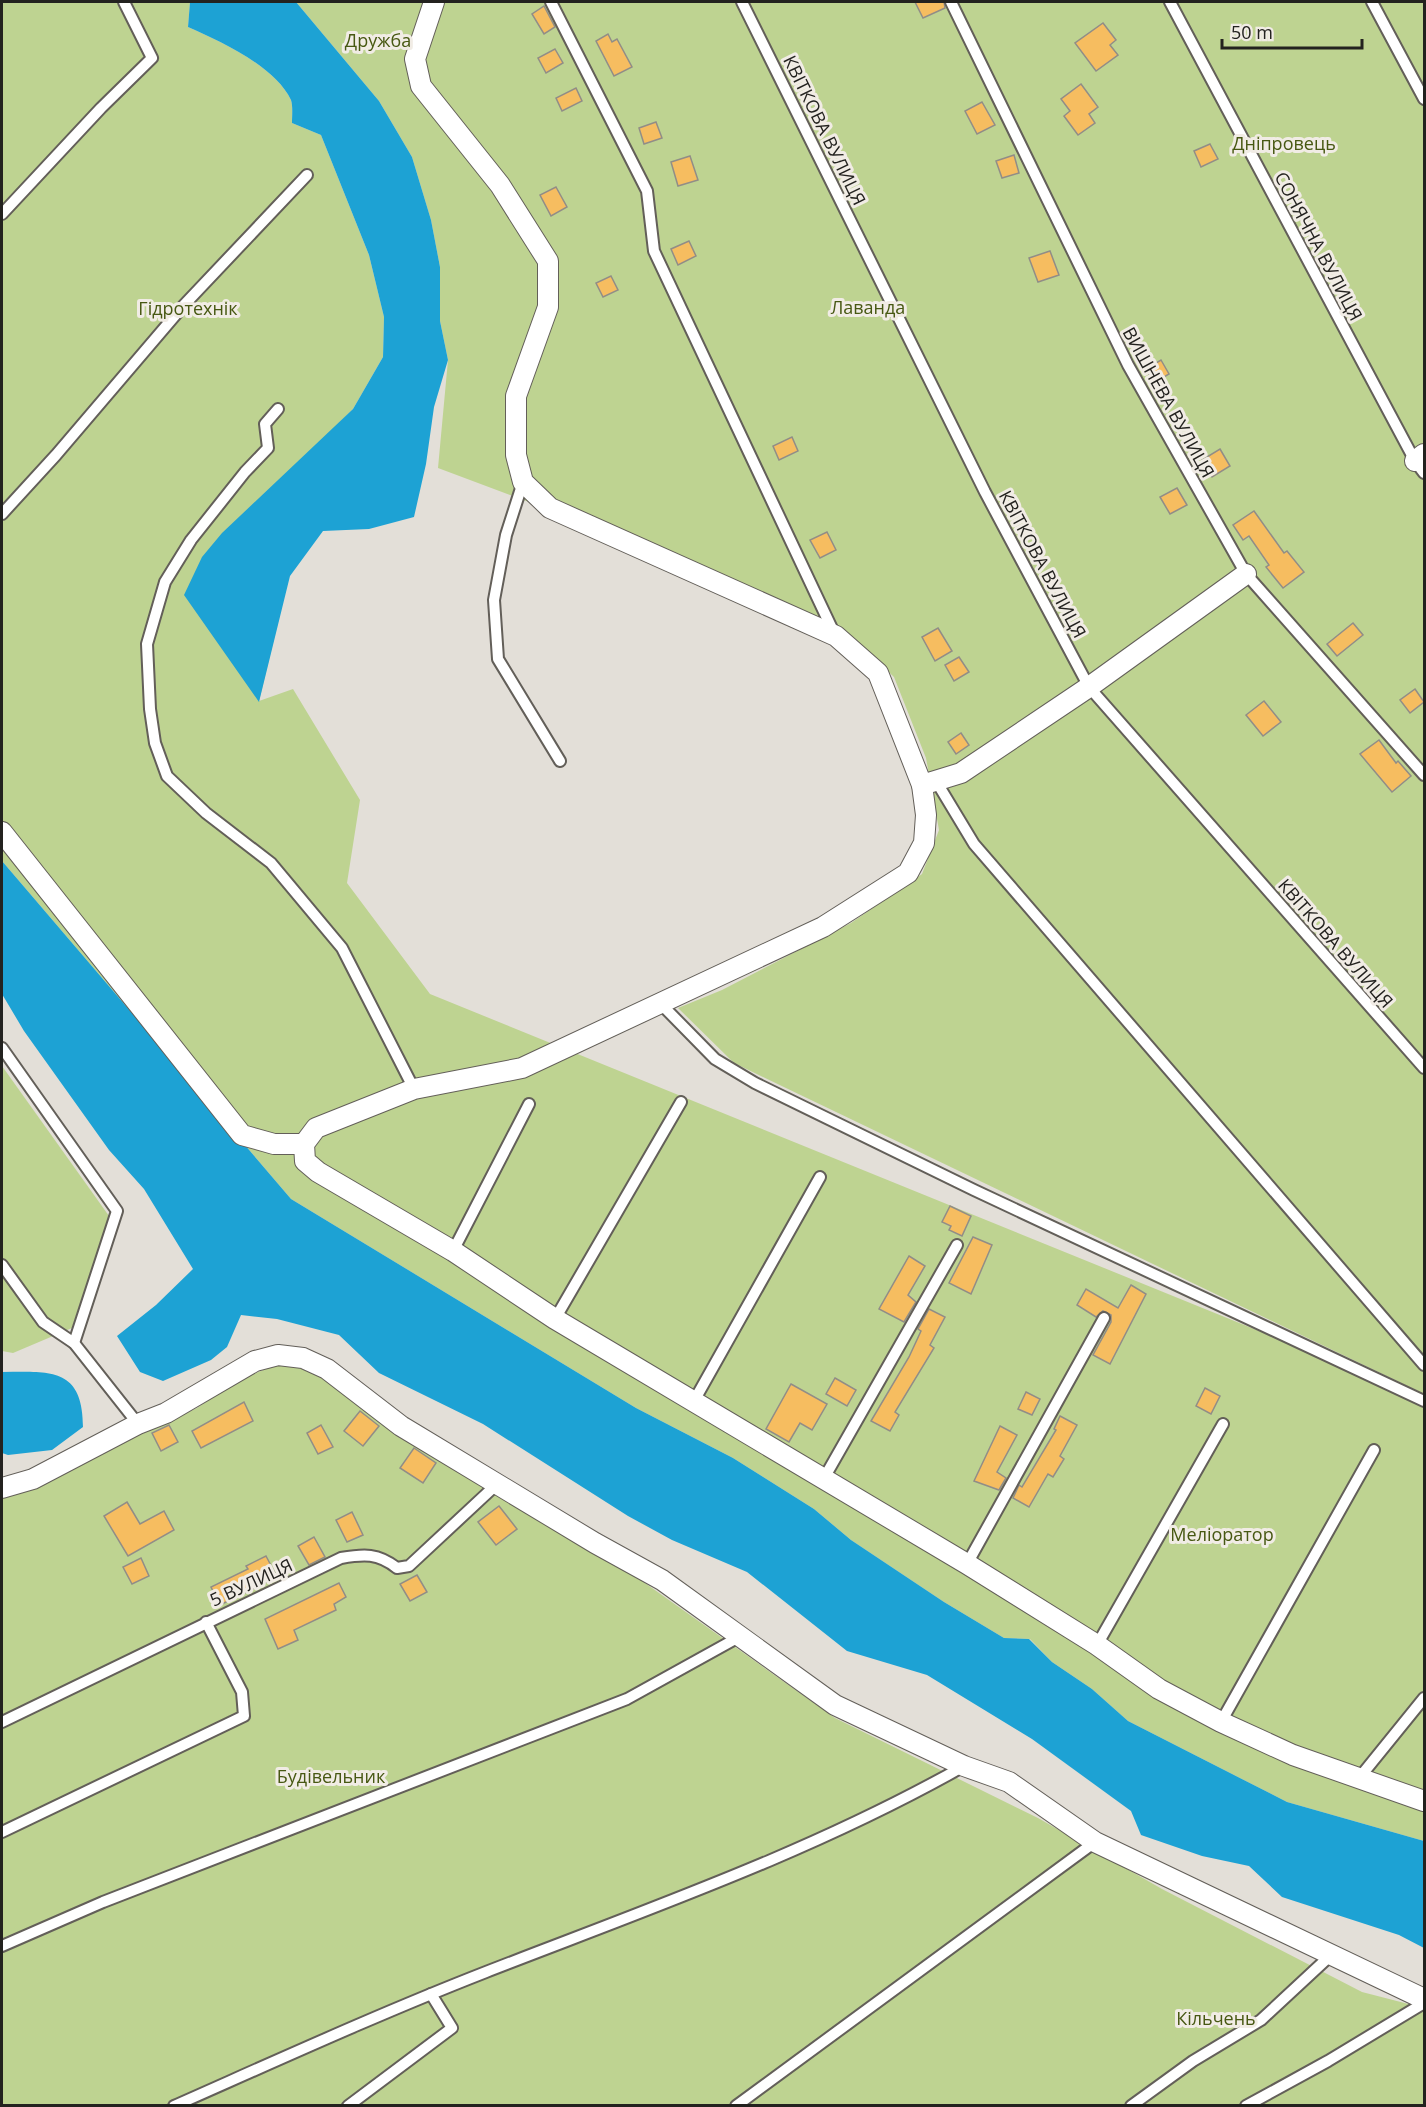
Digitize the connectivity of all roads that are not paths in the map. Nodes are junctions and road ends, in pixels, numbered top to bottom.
1 (124, 2) edge
2 (434, 2) edge
3 (551, 2) edge
4 (742, 2) edge
5 (951, 2) edge
6 (1170, 2) edge
7 (1372, 2) edge
8 (1425, 99) edge
9 (307, 175) dead end
10 (2, 214) edge
11 (278, 409) dead end
12 (1421, 463) edge
13 (523, 482) junction
14 (2, 514) edge
15 (1246, 573) junction
16 (836, 636) junction
17 (1089, 687) junction
18 (560, 761) dead end
19 (1425, 775) edge
20 (929, 783) junction
21 (2, 832) edge
22 (662, 1005) junction
23 (2, 1048) edge
24 (1425, 1068) edge
25 (414, 1089) junction
26 (681, 1102) dead end
27 (529, 1104) dead end
28 (304, 1144) junction
29 (820, 1177) dead end
30 (957, 1245) dead end
31 (453, 1251) junction
32 (2, 1265) edge
33 (555, 1318) junction
34 (1104, 1318) dead end
35 (74, 1343) junction
36 (1425, 1365) edge
37 (694, 1401) junction
38 (1425, 1401) edge
39 (138, 1424) junction
40 (1222, 1424) dead end
41 (1374, 1450) dead end
42 (823, 1480) junction
43 (497, 1484) junction
44 (2, 1488) edge
45 (967, 1564) junction
46 (206, 1622) junction
47 (739, 1637) junction
48 (1096, 1646) junction
49 (1425, 1698) edge
50 (2, 1722) edge
51 (1221, 1722) junction
52 (964, 1766) junction
53 (1360, 1777) junction
54 (1425, 1802) edge
55 (2, 1832) edge
56 (1095, 1842) junction
57 (2, 1946) edge
58 (1331, 1955) junction
59 (431, 1994) junction
60 (1425, 2001) edge
61 (174, 2106) edge
62 (348, 2106) edge
63 (736, 2106) edge
64 (1131, 2106) edge
65 (1246, 2106) edge

1 - 10 lane
2 - 13 street
3 - 16 lane
4 - 17 lane, КВІТКОВА ВУЛИЦЯ
5 - 15 lane, ВИШНЕВА ВУЛИЦЯ
6 - 12 lane, СОНЯЧНА ВУЛИЦЯ
7 - 8 lane
9 - 14 lane
11 - 25 lane
13 - 16 street
13 - 18 lane
15 - 17 street
15 - 19 lane, ВИШНЕВА ВУЛИЦЯ
16 - 20 street
17 - 20 street
17 - 24 lane, КВІТКОВА ВУЛИЦЯ
20 - 22 street
20 - 36 lane
21 - 28 street
22 - 25 street
22 - 38 lane
23 - 35 lane
25 - 28 street
26 - 33 lane
27 - 31 lane
28 - 31 street
29 - 37 lane
30 - 42 lane
31 - 33 street
32 - 35 lane
33 - 37 street
34 - 45 lane
35 - 39 lane
37 - 42 street
39 - 43 street
39 - 44 street
40 - 48 lane
41 - 51 lane
42 - 45 street
43 - 46 lane, 5 ВУЛИЦЯ
43 - 47 street
45 - 48 street
46 - 50 lane, 5 ВУЛИЦЯ
46 - 55 lane
47 - 52 street
47 - 57 lane
48 - 51 street
49 - 53 lane
51 - 53 street
52 - 56 street
52 - 59 lane
53 - 54 street
56 - 58 street
56 - 63 lane
58 - 60 street
58 - 64 lane
59 - 61 lane
59 - 62 lane
60 - 65 lane

